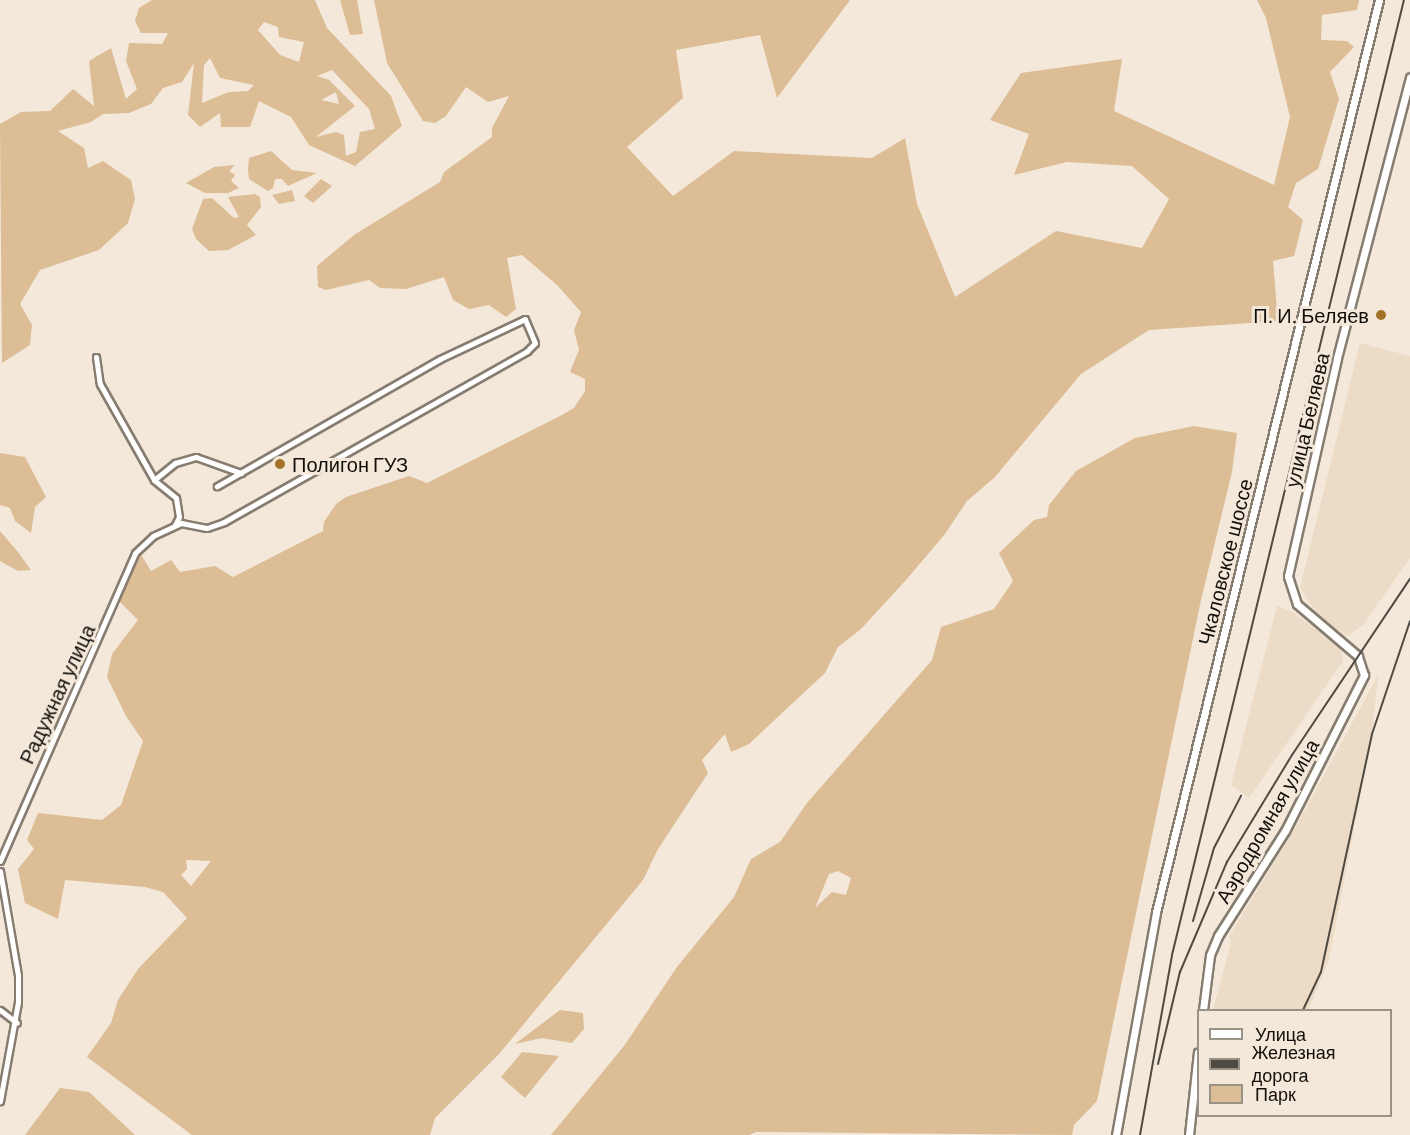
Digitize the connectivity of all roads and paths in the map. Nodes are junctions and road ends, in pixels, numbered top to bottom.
1 (1379, 0) edge
2 (1410, 77) edge
3 (96, 357) dead end
4 (241, 473) junction
5 (154, 480) junction
6 (217, 486) dead end
7 (174, 526) junction
8 (1354, 653) joint
9 (0, 861) edge
10 (0, 871) edge
11 (1203, 1009) edge
12 (0, 1010) edge
13 (17, 1023) junction
14 (1197, 1061) edge
15 (0, 1101) edge
16 (1116, 1135) edge
17 (1189, 1135) edge

1 - 16 street, Чкаловское шоссе
2 - 8 street, улица Беляева
3 - 5 street
4 - 5 street
4 - 6 street
4 - 7 street
5 - 7 street
7 - 9 street, Радужная улица
8 - 11 street, Аэродромная улица
10 - 13 street
12 - 13 street
13 - 15 street
14 - 17 street

